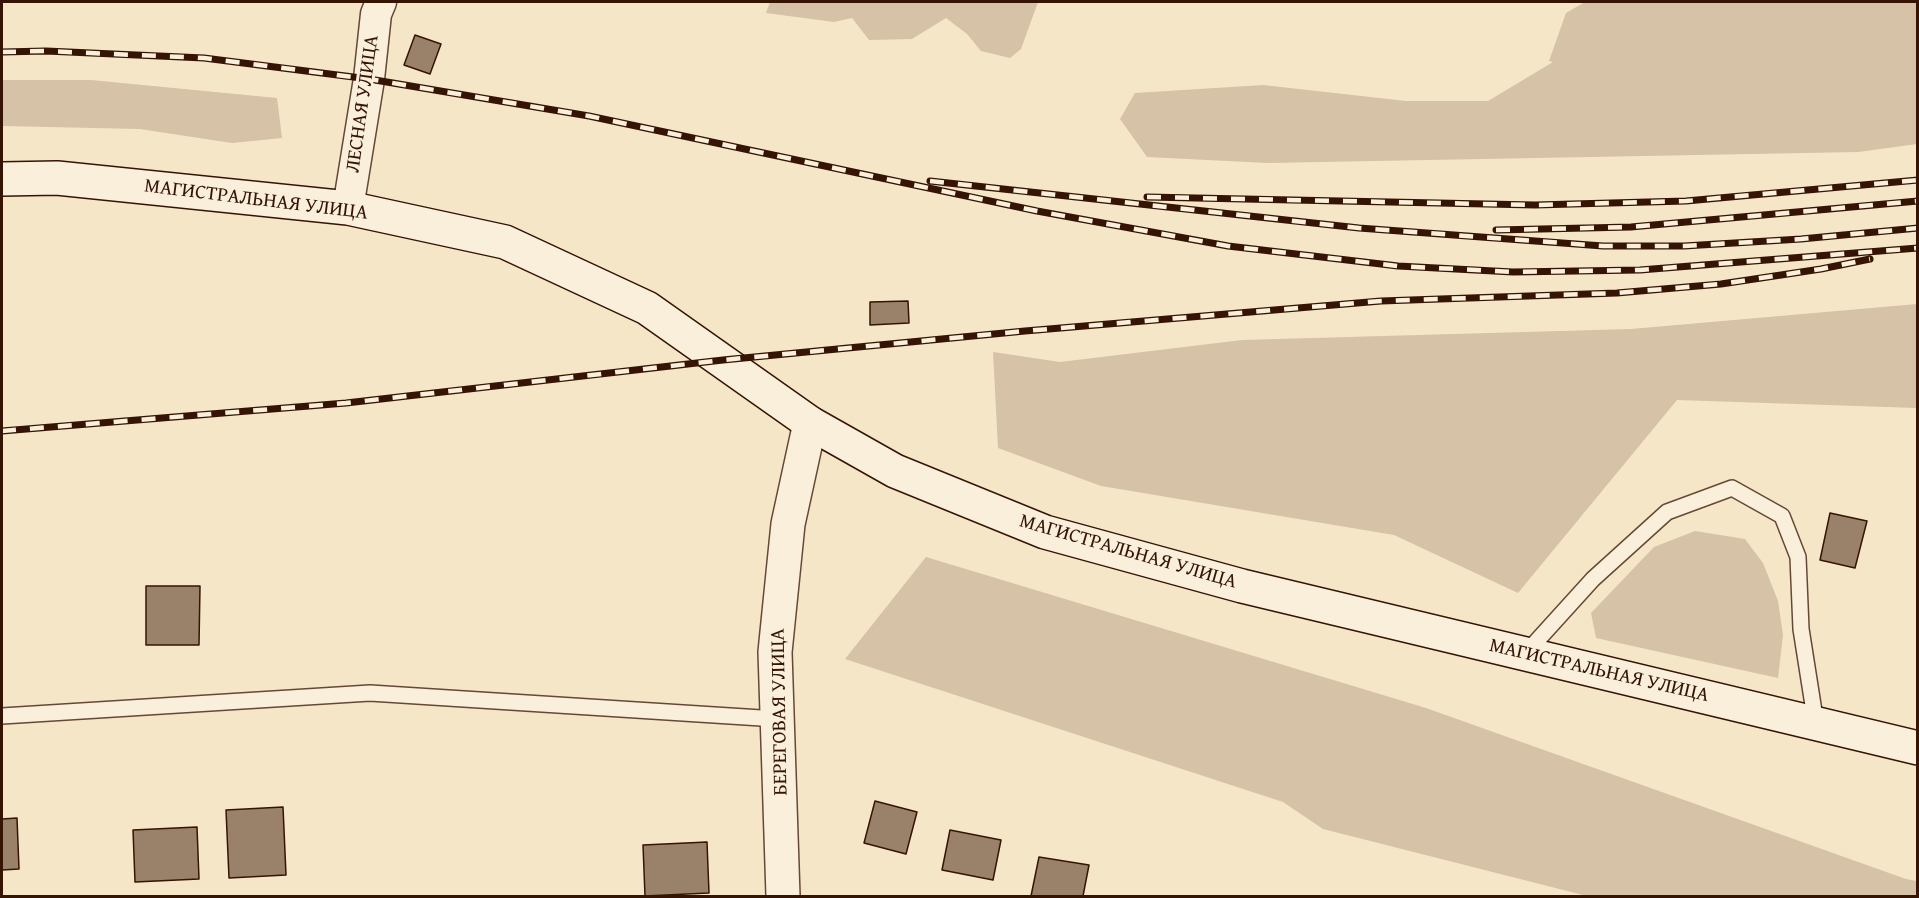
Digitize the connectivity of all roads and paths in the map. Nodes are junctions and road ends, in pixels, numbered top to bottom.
1 (381, 2) edge
2 (2, 179) edge
3 (348, 208) junction
4 (810, 423) junction
5 (1525, 654) junction
6 (2, 716) edge
7 (777, 719) junction
8 (1816, 724) junction
9 (1917, 748) edge
10 (783, 897) edge

1 - 3 street, ЛЕСНАЯ УЛИЦА
2 - 3 main road, МАГИСТРАЛЬНАЯ УЛИЦА
3 - 4 main road, МАГИСТРАЛЬНАЯ УЛИЦА
4 - 5 main road, МАГИСТРАЛЬНАЯ УЛИЦА
4 - 7 main road, БЕРЕГОВАЯ УЛИЦА
5 - 8 main road, МАГИСТРАЛЬНАЯ УЛИЦА
5 - 8 lane
6 - 7 lane
7 - 10 main road, БЕРЕГОВАЯ УЛИЦА
8 - 9 main road, МАГИСТРАЛЬНАЯ УЛИЦА

